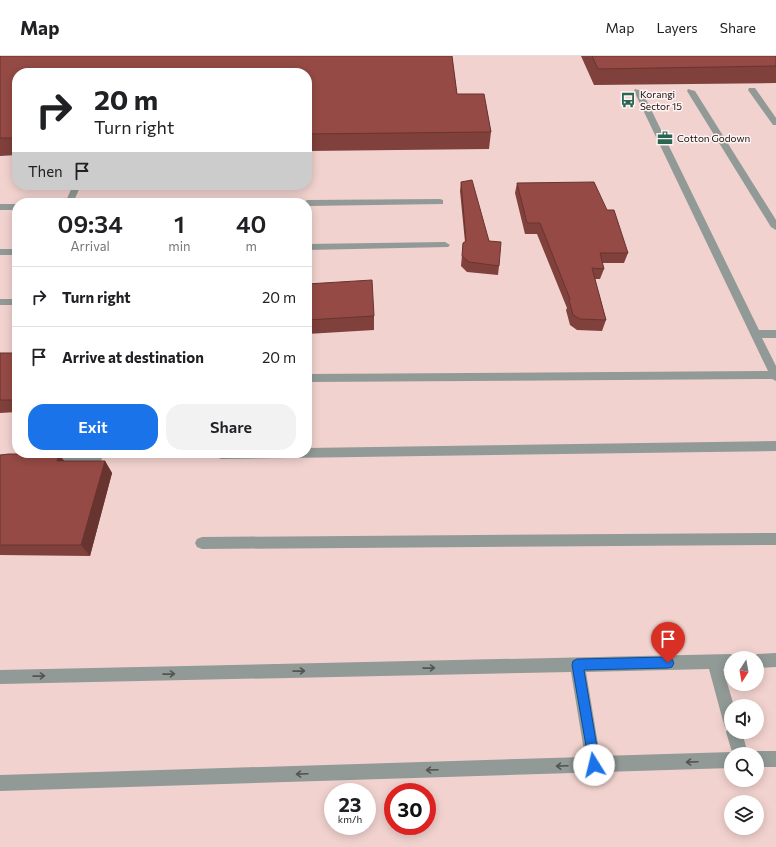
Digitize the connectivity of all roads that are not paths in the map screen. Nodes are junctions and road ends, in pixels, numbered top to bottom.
1 (691, 90) edge
2 (752, 90) edge
3 (638, 91) edge
4 (776, 123) edge
5 (440, 202) dead end
6 (312, 203) edge
7 (0, 207) edge
8 (12, 207) edge
9 (776, 227) edge
10 (445, 245) dead end
11 (312, 247) edge
12 (0, 252) edge
13 (12, 252) edge
14 (0, 302) edge
15 (12, 302) edge
16 (756, 334) junction
17 (776, 334) edge
18 (775, 376) edge
19 (312, 378) edge
20 (776, 446) edge
21 (312, 453) edge
22 (37, 459) edge
23 (96, 459) edge
24 (776, 539) edge
25 (202, 543) dead end
26 (776, 660) edge
27 (724, 661) edge
28 (764, 661) edge
29 (714, 662) junction
30 (577, 665) junction
31 (0, 677) edge
32 (724, 699) edge
33 (776, 759) edge
34 (724, 760) edge
35 (764, 760) edge
36 (594, 765) junction
37 (0, 783) edge

1 - 9 street
2 - 4 street
3 - 16 street
5 - 6 street
7 - 8 street
10 - 11 street
12 - 13 street
14 - 15 street
16 - 17 street
16 - 18 street
18 - 19 street
20 - 21 street
22 - 23 street
24 - 25 street
26 - 28 street
27 - 29 street
29 - 30 street
29 - 32 street
31 -> 30 street
30 - 36 street
33 - 35 street
34 -> 36 street
36 -> 37 street

